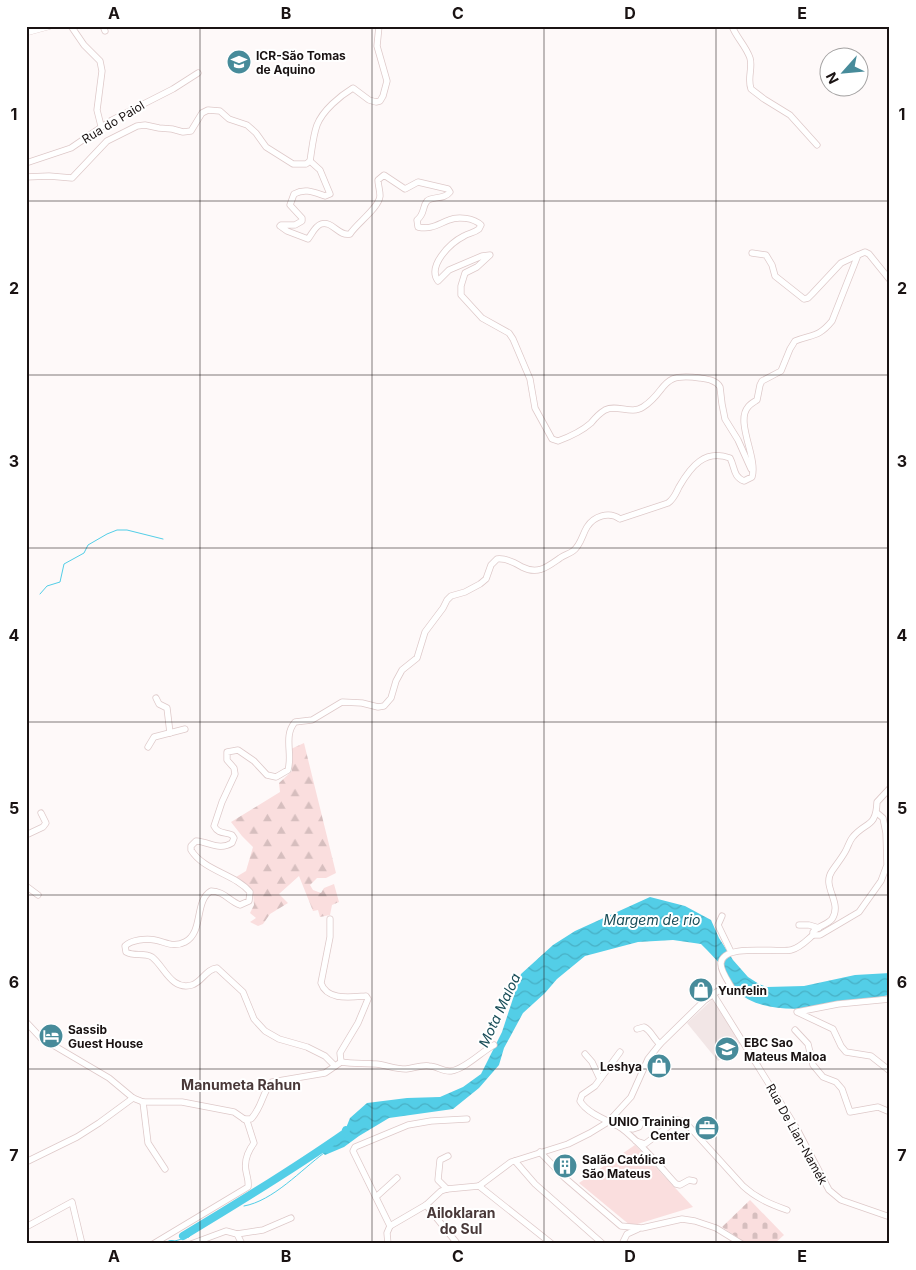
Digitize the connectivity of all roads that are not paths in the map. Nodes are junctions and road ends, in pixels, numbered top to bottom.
1 (48, 26) edge
2 (71, 26) edge
3 (379, 26) edge
4 (732, 26) edge
5 (26, 32) edge
6 (198, 73) dead end
7 (100, 124) junction
8 (817, 145) dead end
9 (310, 161) junction
10 (26, 163) edge
11 (26, 177) edge
12 (752, 253) dead end
13 (858, 255) junction
14 (890, 280) edge
15 (753, 474) junction
16 (156, 698) dead end
17 (184, 729) dead end
18 (170, 733) junction
19 (148, 747) dead end
20 (890, 788) edge
21 (41, 813) dead end
22 (877, 813) junction
23 (26, 835) edge
24 (26, 886) edge
25 (38, 895) dead end
26 (722, 916) dead end
27 (330, 919) dead end
28 (799, 925) dead end
29 (819, 928) junction
30 (813, 935) junction
31 (731, 952) junction
32 (713, 994) junction
33 (890, 998) edge
34 (26, 1022) edge
35 (637, 1029) dead end
36 (796, 1030) dead end
37 (660, 1044) junction
38 (494, 1045) dead end
39 (620, 1052) dead end
40 (585, 1054) dead end
41 (342, 1062) junction
42 (335, 1066) junction
43 (890, 1071) edge
44 (600, 1079) junction
45 (134, 1098) junction
46 (143, 1102) junction
47 (890, 1112) edge
48 (244, 1119) junction
49 (467, 1119) dead end
50 (608, 1122) junction
51 (641, 1123) dead end
52 (618, 1127) junction
53 (634, 1140) junction
54 (540, 1152) junction
55 (448, 1156) dead end
56 (515, 1161) junction
57 (26, 1162) edge
58 (165, 1169) dead end
59 (397, 1178) dead end
60 (694, 1181) dead end
61 (480, 1186) junction
62 (447, 1189) junction
63 (376, 1196) junction
64 (426, 1205) junction
65 (787, 1210) dead end
66 (890, 1217) edge
67 (291, 1218) dead end
68 (390, 1226) junction
69 (26, 1227) edge
70 (642, 1228) junction
71 (237, 1234) junction
72 (456, 1242) dead end
73 (82, 1244) edge
74 (153, 1244) edge
75 (191, 1244) edge
76 (242, 1244) edge
77 (388, 1244) edge
78 (552, 1244) edge
79 (603, 1244) edge
80 (622, 1244) edge
81 (742, 1244) edge

1 - 5 main road
2 - 7 street
3 - 9 street
4 - 8 street
6 - 7 street, Rua do Paiol
7 - 10 street, Rua do Paiol
9 - 11 street
9 - 15 street
12 - 13 street
13 - 14 street
13 - 15 street
15 - 42 street
16 - 18 street
17 - 18 street
18 - 19 street
20 - 22 street
21 - 23 street
22 - 29 street
22 - 30 street
24 - 25 street
26 - 31 street
27 - 41 street
28 - 29 street
29 - 30 street
30 - 31 street
31 - 32 street
32 - 37 street
32 - 66 street, Rua De Lian-Namék
33 - 43 street
34 - 45 street
35 - 37 street
36 - 47 street
37 - 50 street
38 - 41 street
39 - 44 street
40 - 44 street
41 - 42 street
42 - 48 street
44 - 50 street
45 - 46 street
45 - 57 street
46 - 48 street
46 - 58 street
48 - 74 street
49 - 63 street
50 - 52 street
50 - 54 street
51 - 52 street
52 - 53 street
53 - 60 street
53 - 65 street
54 - 56 street
54 - 70 street
55 - 62 street
56 - 61 street
56 - 79 street
59 - 63 street
61 - 62 street
61 - 78 street
62 - 64 street
63 - 68 street
64 - 68 street
64 - 72 street
67 - 71 street
68 - 77 street
69 - 73 street
70 - 80 street
70 - 81 street
71 - 75 street
71 - 76 street

